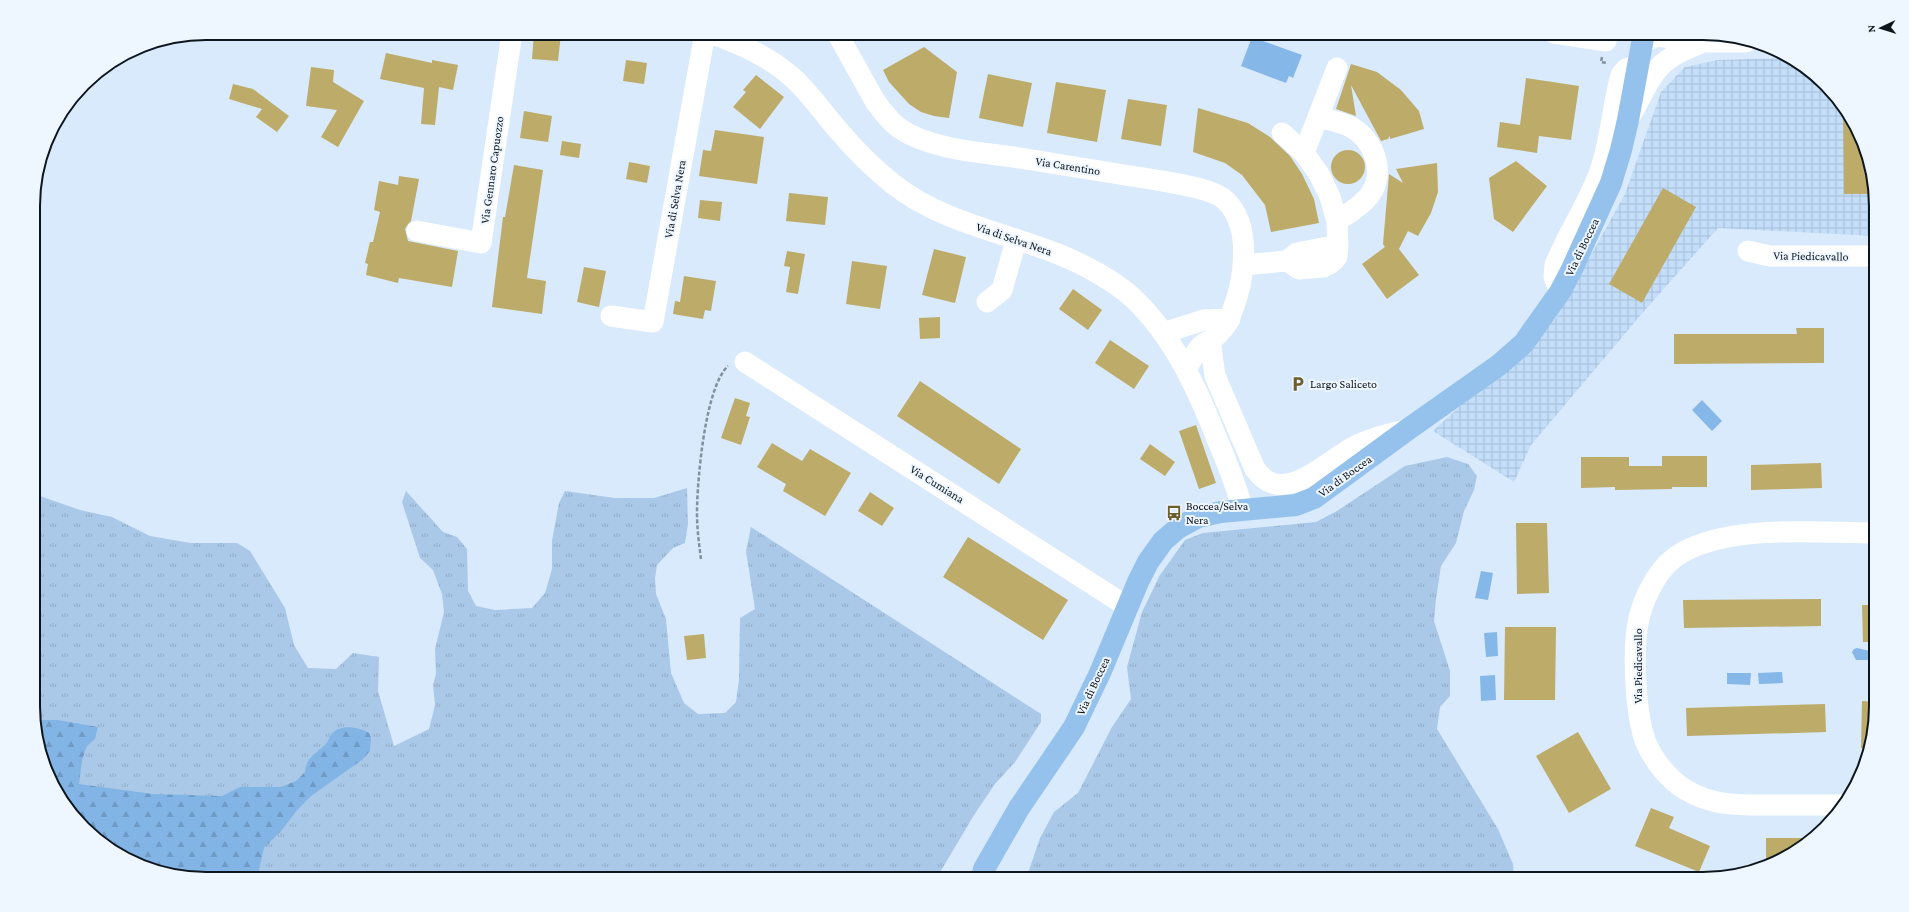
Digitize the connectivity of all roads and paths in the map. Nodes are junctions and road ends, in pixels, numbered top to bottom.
1 (511, 40) edge
2 (704, 40) edge
3 (729, 40) edge
4 (841, 40) edge
5 (1652, 40) edge
6 (1688, 40) edge
7 (1699, 40) edge
8 (1704, 42) junction
9 (1730, 42) edge
10 (1642, 47) edge
11 (1337, 68) dead end
12 (1318, 117) junction
13 (1628, 120) junction
14 (1282, 133) dead end
15 (1304, 152) junction
16 (1337, 221) junction
17 (417, 231) dead end
18 (1016, 241) junction
19 (1748, 251) dead end
20 (1869, 256) edge
21 (1243, 265) junction
22 (1560, 292) junction
23 (987, 302) dead end
24 (611, 316) dead end
25 (1230, 319) junction
26 (1163, 333) junction
27 (1210, 340) junction
28 (745, 362) joint
29 (1186, 369) junction
30 (1407, 430) junction
31 (1243, 510) junction
32 (1869, 532) edge
33 (701, 559) dead end
34 (1128, 606) junction
35 (1836, 805) edge
36 (983, 872) edge

1 - 17 street, Via Gennaro Capuozzo
2 - 24 street, Via di Selva Nera
3 - 18 street, Via di Selva Nera
4 - 21 street, Via Carentino
5 - 10 street
6 - 8 street
7 - 8 street
8 - 9 street
8 - 13 street
10 - 13 main road, Via di Boccea
10 - 22 street
11 - 12 street
12 - 15 street
12 - 16 street
13 - 22 main road, Via di Boccea
14 - 15 street
15 - 16 street
16 - 21 street
18 - 23 street
18 - 26 street, Via di Selva Nera
19 - 20 street, Via Piedicavallo
21 - 25 street, Via Carentino
22 - 30 main road, Via di Boccea
25 - 26 street
25 - 27 street, Via Carentino
26 - 29 street, Via di Selva Nera
27 - 29 street, Via Carentino
27 - 30 street
28 - 33 path
28 - 34 street, Via Cumiana
29 - 31 street, Via di Selva Nera
30 - 31 main road, Via di Boccea
31 - 34 main road, Via di Boccea
32 - 35 street, Via Piedicavallo
34 - 36 main road, Via di Boccea

